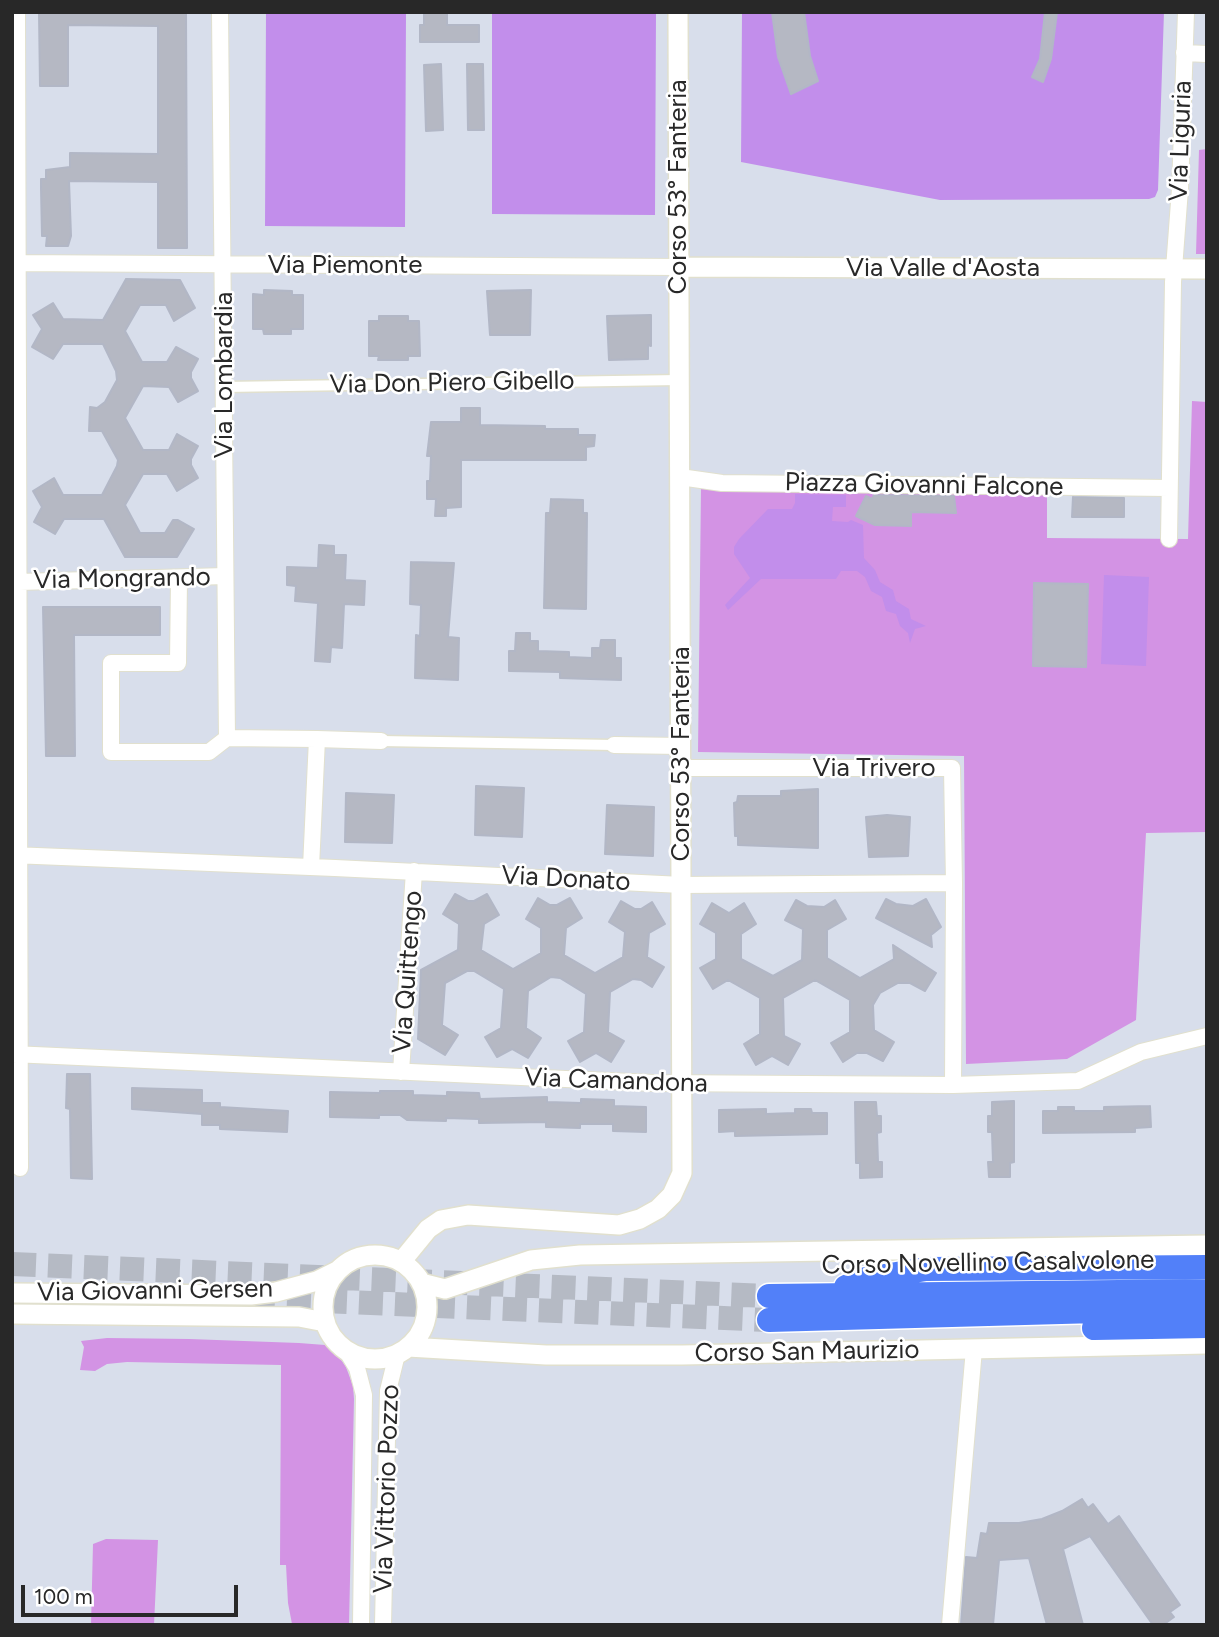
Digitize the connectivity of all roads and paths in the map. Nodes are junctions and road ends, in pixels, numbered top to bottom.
1 (17, 12) edge
2 (220, 12) edge
3 (678, 12) edge
4 (1186, 12) edge
5 (1184, 53) junction
6 (1207, 54) edge
7 (14, 263) edge
8 (224, 264) junction
9 (679, 267) junction
10 (1175, 269) junction
11 (1207, 269) edge
12 (679, 380) junction
13 (224, 387) junction
14 (15, 436) edge
15 (680, 477) junction
16 (1170, 488) junction
17 (1169, 539) dead end
18 (16, 558) edge
19 (225, 576) junction
20 (179, 579) junction
21 (19, 582) junction
22 (15, 680) edge
23 (227, 738) junction
24 (317, 739) junction
25 (382, 741) joint
26 (614, 745) joint
27 (681, 746) junction
28 (681, 768) junction
29 (16, 856) edge
30 (311, 867) junction
31 (414, 872) junction
32 (954, 883) junction
33 (682, 885) junction
34 (15, 977) edge
35 (1206, 1036) edge
36 (16, 1054) edge
37 (401, 1072) junction
38 (683, 1084) junction
39 (953, 1085) junction
40 (20, 1168) dead end
41 (1207, 1245) edge
42 (401, 1262) junction
43 (1207, 1267) edge
44 (337, 1271) junction
45 (421, 1283) junction
46 (1207, 1291) edge
47 (12, 1293) edge
48 (830, 1295) junction
49 (1207, 1308) edge
50 (12, 1314) edge
51 (884, 1316) junction
52 (325, 1322) junction
53 (1207, 1326) edge
54 (1207, 1344) edge
55 (974, 1349) junction
56 (346, 1350) junction
57 (402, 1350) junction
58 (361, 1625) edge
59 (383, 1625) edge
60 (950, 1625) edge

1 - 7 street
2 - 8 street, Via Lombardia
3 - 9 street, Corso 53° Fanteria
4 - 5 street, Via Liguria
5 - 6 street
5 - 10 street, Via Liguria
7 - 8 street, Via Piemonte
7 - 14 street
8 - 9 street, Via Piemonte
8 - 13 street, Via Lombardia
9 - 10 street, Via Valle d'Aosta
9 - 12 street, Corso 53° Fanteria
10 - 11 street, Via Valle d'Aosta
10 - 16 street
12 - 13 street, Via Don Piero Gibello
12 - 15 street, Corso 53° Fanteria
13 - 19 street, Via Lombardia
14 - 18 street
15 - 16 street, Piazza Giovanni Falcone
15 - 27 street, Corso 53° Fanteria
16 - 17 street
18 - 21 street
19 - 20 street, Via Mongrando
19 - 23 street, Via Lombardia
20 - 21 street, Via Mongrando
20 - 23 street
21 - 22 street
22 - 29 street
23 - 24 street
24 - 25 street
24 - 30 street
25 - 26 street
26 - 27 street
27 - 28 street, Corso 53° Fanteria
28 - 32 street, Via Trivero
28 - 33 street, Corso 53° Fanteria
29 - 30 street, Via Donato
29 - 34 street
30 - 31 street, Via Donato
31 - 33 street, Via Donato
31 - 37 street, Via Quittengo
32 - 33 street, Via Donato
32 - 39 street
33 - 38 street, Corso 53° Fanteria
34 - 36 street
35 - 39 street, Via Camandona
36 - 37 street, Via Camandona
36 - 40 street
37 - 38 street, Via Camandona
38 - 39 street, Via Camandona
38 - 42 street, Corso 53° Fanteria
41 - 45 street
42 - 44 street
42 - 45 street
43 - 48 highway
44 - 47 street, Via Giovanni Gersen
44 - 52 street
45 - 57 street
46 - 48 highway, Corso Novellino Casalvolone
48 - 51 highway, Corso Novellino Casalvolone
49 - 51 highway, Corso Novellino Casalvolone
50 - 52 street, Via Giovanni Gersen
51 - 53 highway
52 - 56 street
54 - 55 street, Corso San Maurizio
55 - 57 street, Corso San Maurizio
55 - 60 street
56 - 57 street
56 - 58 street, Via Vittorio Pozzo
57 - 59 street, Via Vittorio Pozzo

